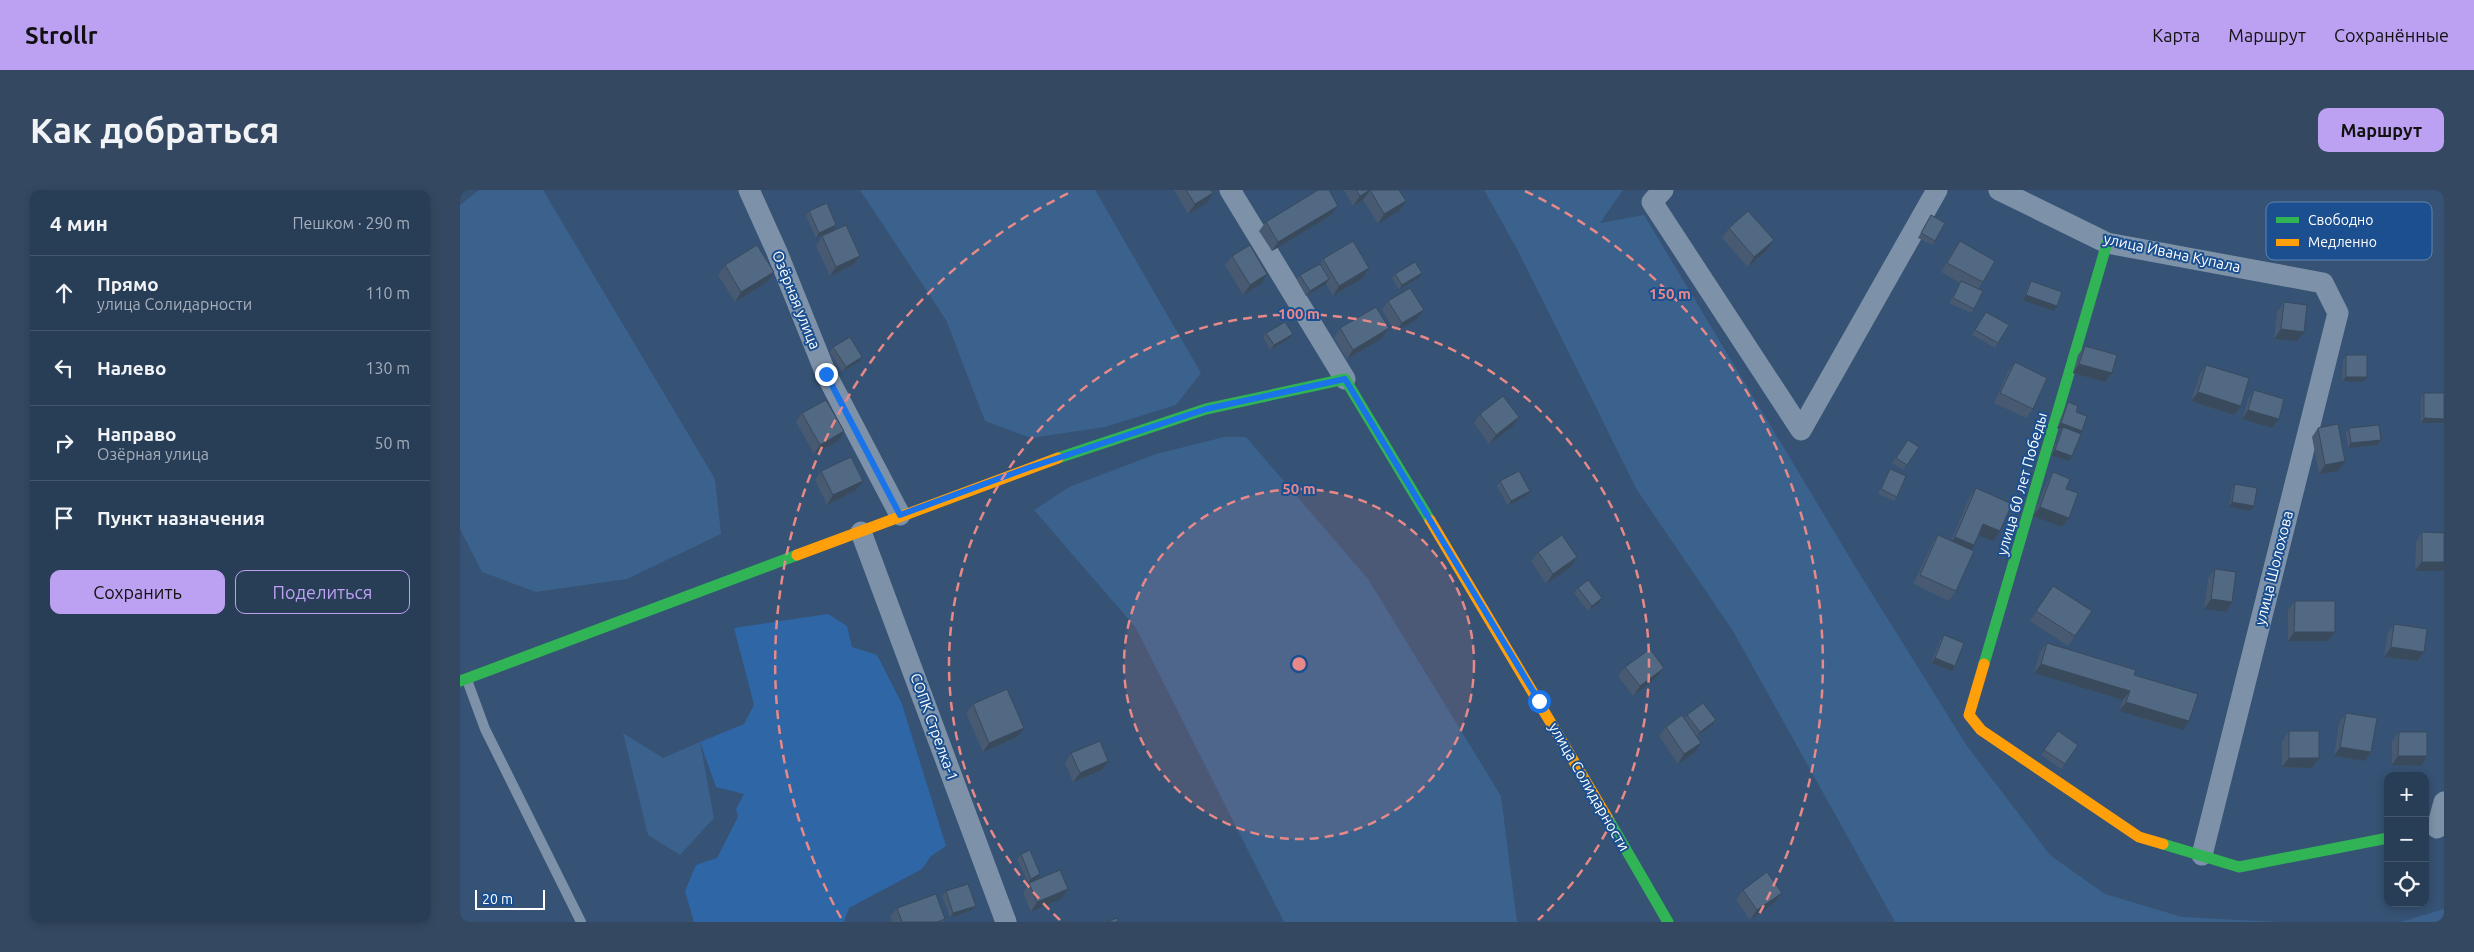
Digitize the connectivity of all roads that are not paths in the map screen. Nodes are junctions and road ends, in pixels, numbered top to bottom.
1 (749, 190) edge
2 (1230, 190) edge
3 (1663, 190) edge
4 (1937, 190) edge
5 (1999, 190) edge
6 (2106, 243) junction
7 (2323, 283) joint
8 (1345, 379) junction
9 (900, 515) junction
10 (861, 532) junction
11 (463, 680) edge
12 (2444, 802) edge
13 (2435, 828) edge
14 (2384, 839) edge
15 (2202, 855) junction
16 (581, 922) edge
17 (1006, 922) edge
18 (1668, 922) edge

1 - 9 street, Озёрная улица
2 - 8 street, улица Солидарности
3 - 4 street
5 - 6 street, улица Ивана Купала
6 - 7 street, улица Ивана Купала
6 - 15 street, улица 60 лет Победы
7 - 15 street, улица Шолохова
8 - 9 street
8 - 18 street, улица Солидарности
9 - 10 street
10 - 11 street
10 - 17 street, СОПК Стрелка-1
11 - 16 lane
12 - 13 street
14 - 15 street

